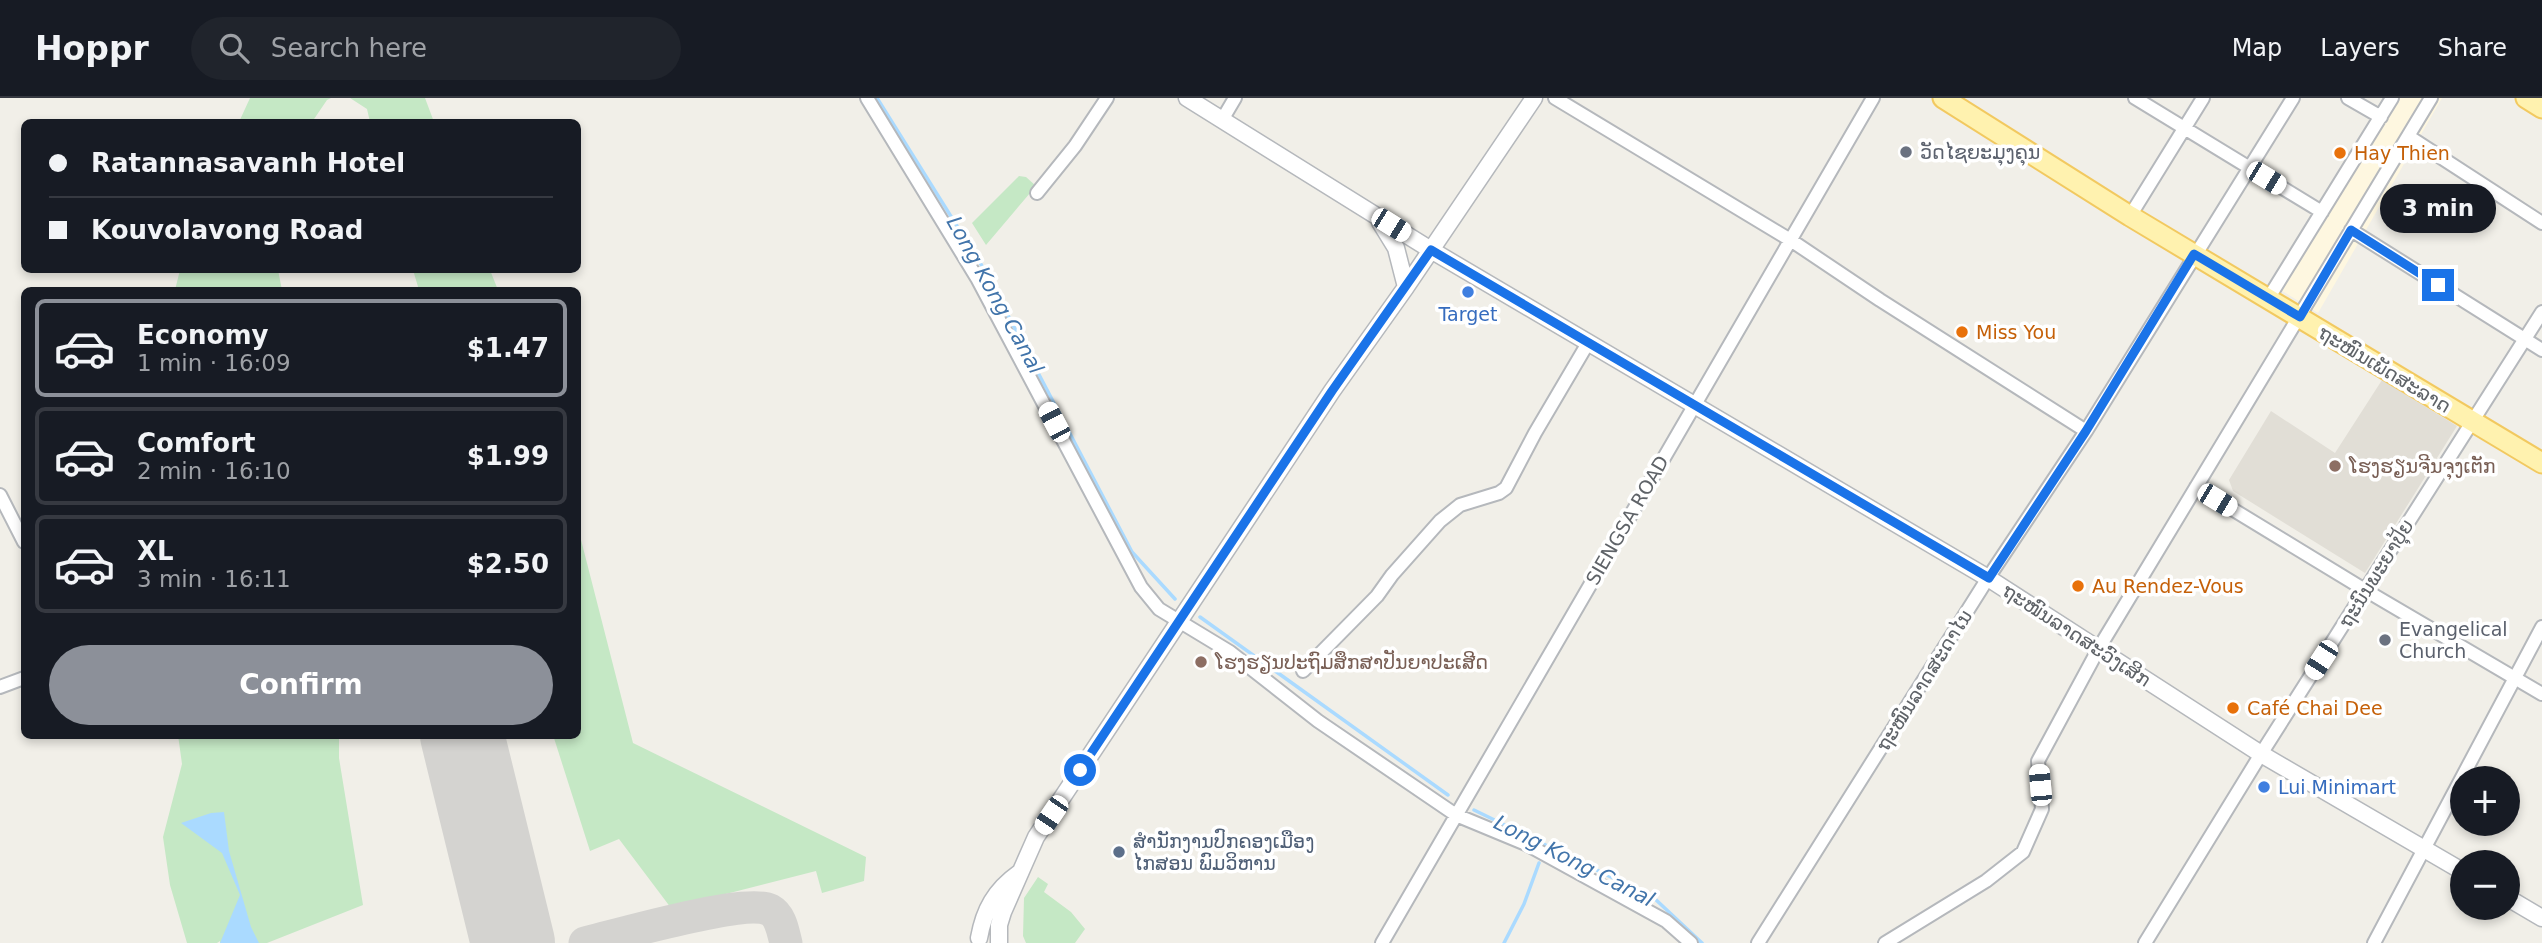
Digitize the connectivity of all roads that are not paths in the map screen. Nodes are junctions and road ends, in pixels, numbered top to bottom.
1 (867, 98) edge
2 (1107, 98) edge
3 (1187, 98) edge
4 (1235, 98) edge
5 (1534, 98) edge
6 (1555, 98) edge
7 (1873, 98) edge
8 (1943, 98) edge
9 (2136, 98) edge
10 (2203, 98) edge
11 (2293, 98) edge
12 (2348, 98) edge
13 (2392, 98) edge
14 (2431, 98) edge
15 (2526, 98) edge
16 (2542, 108) edge
17 (2381, 117) junction
18 (1222, 120) junction
19 (2185, 128) junction
20 (2408, 136) junction
21 (2248, 167) junction
22 (1037, 193) dead end
23 (2322, 212) junction
24 (1371, 213) junction
25 (2130, 216) junction
26 (2542, 223) edge
27 (2351, 230) junction
28 (1792, 241) junction
29 (1431, 250) junction
30 (2194, 254) junction
31 (1406, 287) junction
32 (2268, 299) junction
33 (2542, 312) edge
34 (2300, 317) junction
35 (2525, 340) junction
36 (1588, 344) junction
37 (2542, 350) edge
38 (1694, 406) junction
39 (2472, 421) junction
40 (2086, 431) junction
41 (2542, 463) edge
42 (2196, 487) junction
43 (0, 495) edge
44 (21, 536) edge
45 (1989, 578) junction
46 (2365, 590) junction
47 (1179, 621) junction
48 (2542, 627) edge
49 (2099, 648) junction
50 (1303, 671) dead end
51 (2514, 677) junction
52 (21, 679) edge
53 (0, 687) edge
54 (2542, 694) edge
55 (2261, 754) junction
56 (1456, 815) junction
57 (2425, 849) junction
58 (2450, 864) edge
59 (1021, 872) junction
60 (2520, 905) edge
61 (2542, 918) edge
62 (976, 941) edge
63 (1765, 941) edge
64 (998, 943) edge
65 (1382, 943) edge
66 (1691, 943) edge
67 (1885, 943) edge
68 (2145, 943) edge
69 (2374, 943) edge

1 - 47 street
2 - 22 street
3 - 18 street, ຖະໜົນລາດສະວົງເສິກ
4 - 18 street
5 - 29 street
6 - 28 street
7 - 28 street, SIENGSA ROAD
8 - 25 main road, ຖະໜົນເພັດສະລາດ
9 - 19 street
10 - 19 street
11 - 21 street, ຖະໜົນລາດສະດາໄນ
12 - 17 street
13 - 17 street
14 - 20 street
15 - 16 main road
17 - 23 street
18 - 24 street, ຖະໜົນລາດສະວົງເສິກ
19 - 21 street
19 - 25 street
20 - 26 street
20 - 27 street
21 - 23 street
21 - 30 street, ຖະໜົນລາດສະດາໄນ
23 - 32 street
24 - 29 street, ຖະໜົນລາດສະວົງເສິກ
24 - 31 street
25 - 30 main road, ຖະໜົນເພັດສະລາດ
27 - 34 street
27 - 35 street
28 - 38 street, SIENGSA ROAD
28 - 40 street
29 - 31 street
29 - 36 street, ຖະໜົນລາດສະວົງເສິກ
30 - 32 main road, ຖະໜົນເພັດສະລາດ
30 - 40 street, ຖະໜົນລາດສະດາໄນ
31 - 47 street
32 - 34 main road, ຖະໜົນເພັດສະລາດ
33 - 35 street, ຖະນົນພະຍາປຸ້ຍ
34 - 39 main road, ຖະໜົນເພັດສະລາດ
34 - 42 street
35 - 37 street
35 - 39 street, ຖະນົນພະຍາປຸ້ຍ
36 - 38 street, ຖະໜົນລາດສະວົງເສິກ
36 - 50 street
38 - 45 street, ຖະໜົນລາດສະວົງເສິກ
38 - 56 street, SIENGSA ROAD
39 - 41 main road, ຖະໜົນເພັດສະລາດ
39 - 46 street, ຖະນົນພະຍາປຸ້ຍ
40 - 45 street, ຖະໜົນລາດສະດາໄນ
42 - 46 street
42 - 49 street
43 - 44 street
45 - 49 street, ຖະໜົນລາດສະວົງເສິກ
45 - 63 street, ຖະໜົນລາດສະດາໄນ
46 - 51 street
46 - 55 street, ຖະນົນພະຍາປຸ້ຍ
47 - 56 street
47 - 59 street
48 - 51 street
49 - 55 street, ຖະໜົນລາດສະວົງເສິກ
49 - 67 street
51 - 54 street
51 - 57 street
52 - 53 street
55 - 57 street, ຖະໜົນລາດສະວົງເສິກ
55 - 68 street, ຖະນົນພະຍາປຸ້ຍ
56 - 65 street, SIENGSA ROAD
56 - 66 street
57 - 58 street, ຖະໜົນລາດສະວົງເສິກ
57 - 69 street
59 - 62 street
59 - 64 street
60 - 61 street
62 - 64 street

